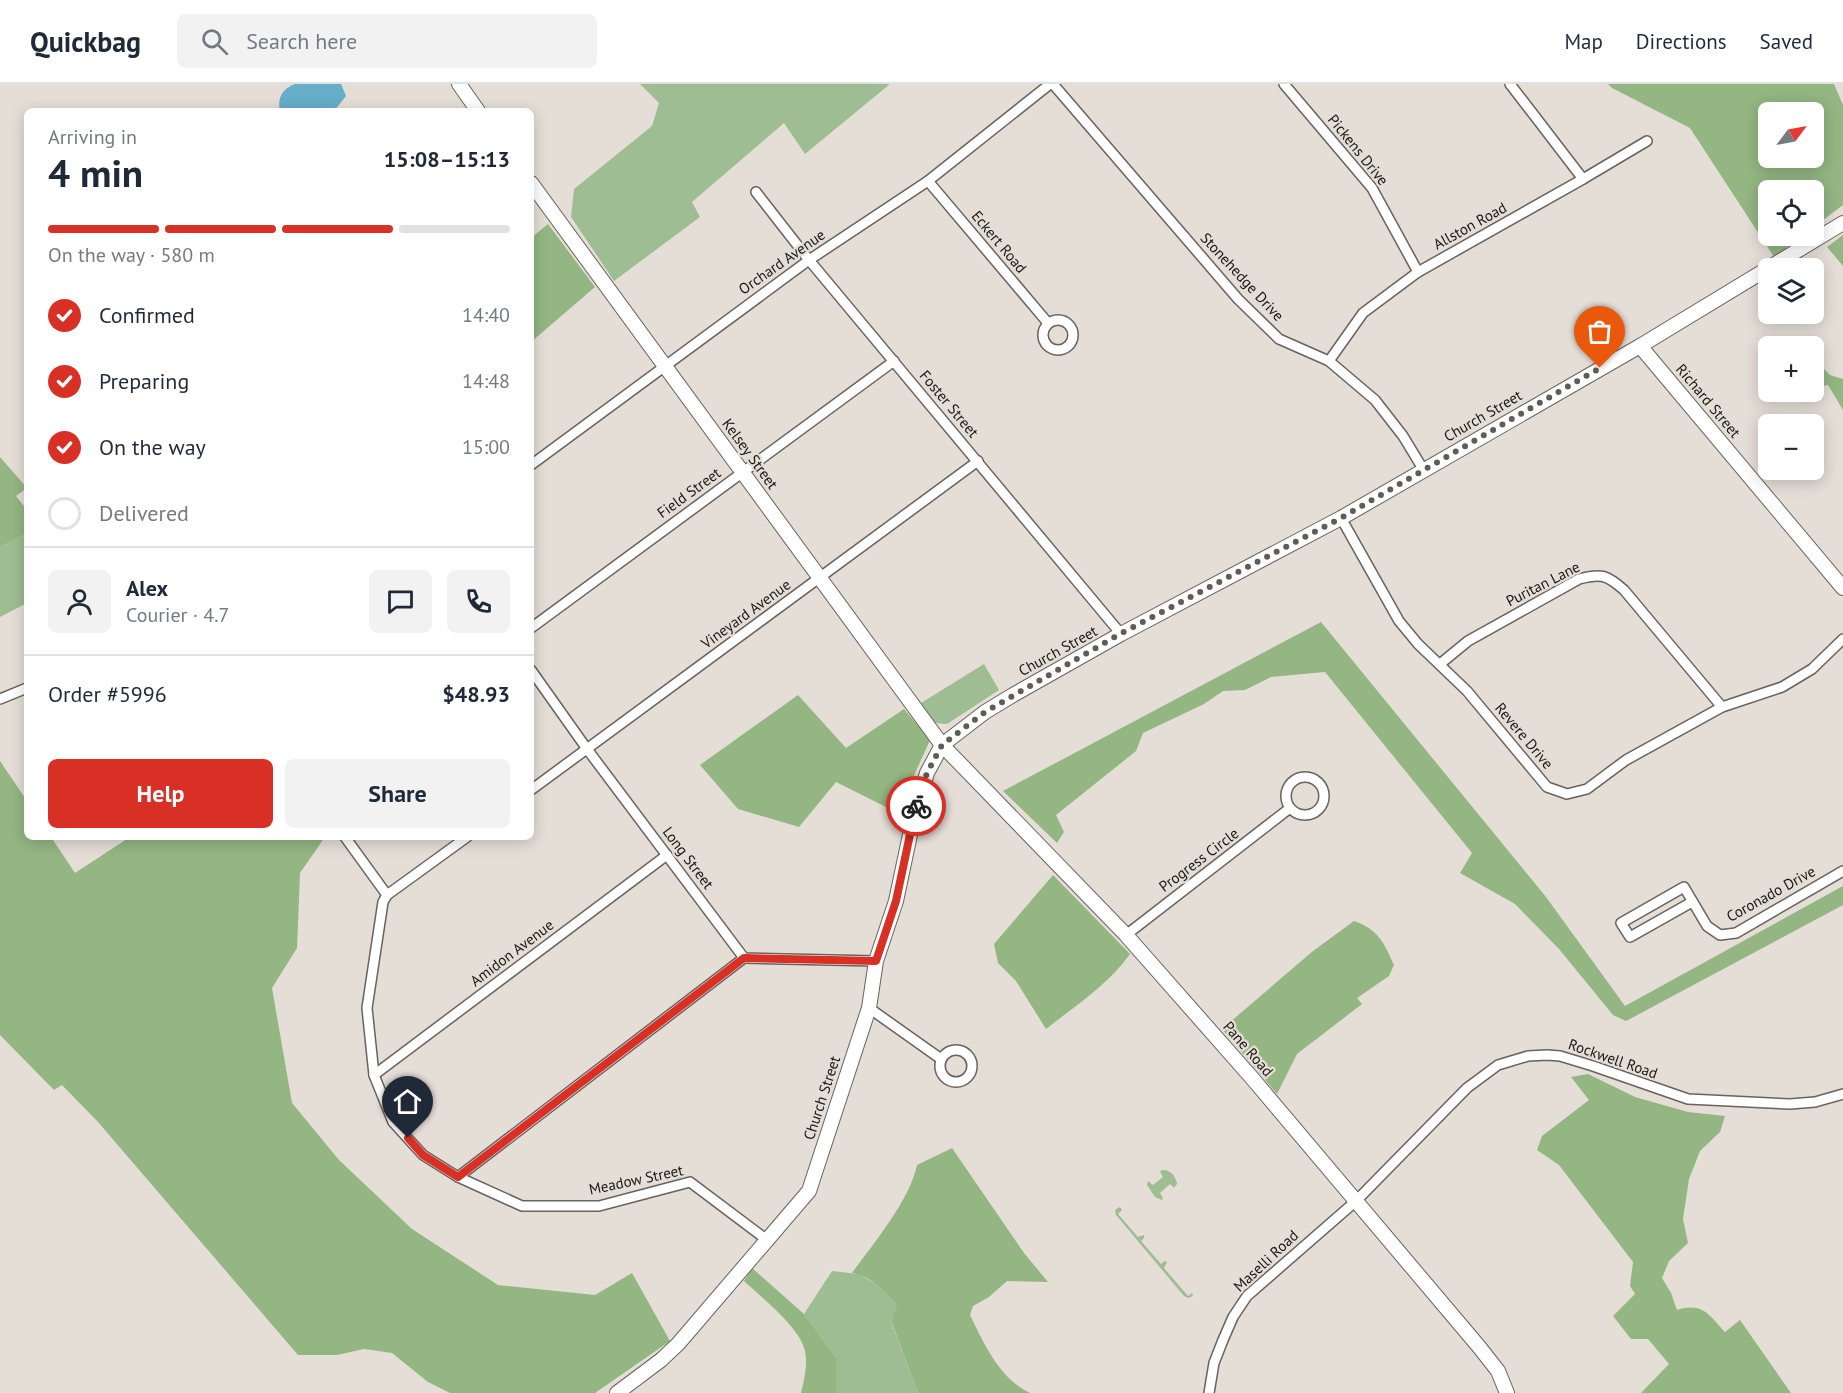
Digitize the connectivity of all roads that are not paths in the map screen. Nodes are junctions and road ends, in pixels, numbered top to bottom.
1 (459, 84) edge
2 (1051, 84) edge
3 (1284, 84) edge
4 (1510, 84) edge
5 (476, 108) edge
6 (1647, 141) dead end
7 (1583, 179) junction
8 (928, 181) junction
9 (534, 187) edge
10 (756, 192) dead end
11 (1843, 224) edge
12 (809, 260) junction
13 (1418, 272) junction
14 (1048, 323) dead end
15 (1640, 346) junction
16 (894, 361) junction
17 (1329, 361) junction
18 (665, 365) junction
19 (978, 461) junction
20 (534, 463) edge
21 (1423, 469) junction
22 (742, 472) junction
23 (1341, 518) junction
24 (819, 579) junction
25 (1843, 588) edge
26 (534, 626) edge
27 (1120, 634) junction
28 (1843, 639) edge
29 (1440, 664) junction
30 (534, 674) edge
31 (24, 689) edge
32 (0, 699) edge
33 (1722, 707) junction
34 (942, 745) junction
35 (587, 748) junction
36 (534, 788) edge
37 (1290, 808) junction
38 (347, 840) edge
39 (463, 840) edge
40 (667, 855) junction
41 (1843, 871) edge
42 (387, 895) junction
43 (1692, 902) junction
44 (1126, 935) junction
45 (744, 958) junction
46 (876, 961) junction
47 (869, 1008) junction
48 (941, 1059) dead end
49 (374, 1075) junction
50 (1843, 1094) edge
51 (458, 1177) junction
52 (1356, 1201) junction
53 (767, 1240) junction
54 (617, 1393) edge
55 (1209, 1393) edge
56 (1507, 1393) edge

1 - 5 street
2 - 8 street, Orchard Avenue
2 - 17 street, Stonehedge Drive
3 - 13 street, Pickens Drive
4 - 7 street
6 - 7 street, Allston Road
7 - 13 street, Allston Road
8 - 12 street, Orchard Avenue
8 - 14 street, Eckert Road
9 - 18 street, Kelsey Street
10 - 12 street, Foster Street
11 - 15 street, Church Street
12 - 16 street, Foster Street
12 - 18 street, Orchard Avenue
13 - 17 street, Allston Road
15 - 21 street, Church Street
15 - 25 street, Richard Street
16 - 19 street, Foster Street
16 - 22 street, Field Street
17 - 21 street, Stonehedge Drive
18 - 20 street, Orchard Avenue
18 - 22 street, Kelsey Street
19 - 24 street, Vineyard Avenue
19 - 27 street, Foster Street
21 - 23 street, Church Street
22 - 24 street, Kelsey Street
22 - 26 street, Field Street
23 - 27 street, Church Street
23 - 29 street, Revere Drive
24 - 34 street, Kelsey Street
24 - 35 street, Vineyard Avenue
27 - 34 street, Church Street
28 - 33 street, Revere Drive
29 - 33 street, Revere Drive
29 - 33 street, Puritan Lane
30 - 35 street, Long Street
31 - 32 street
34 - 44 street, Pane Road
34 - 46 street, Church Street
35 - 36 street, Vineyard Avenue
35 - 40 street, Long Street
37 - 37 street
37 - 44 street, Progress Circle
38 - 42 street
39 - 42 street
40 - 45 street, Long Street
40 - 49 street, Amidon Avenue
41 - 43 street, Coronado Drive
42 - 49 street, Meadow Street
43 - 43 street
44 - 52 street, Pane Road
45 - 46 street
45 - 51 street
46 - 47 street, Church Street
47 - 48 street
47 - 53 street, Church Street
49 - 51 street, Meadow Street
50 - 52 street, Rockwell Road
51 - 53 street, Meadow Street
52 - 55 street, Maselli Road
52 - 56 street, Pane Road
53 - 54 street, Church Street

